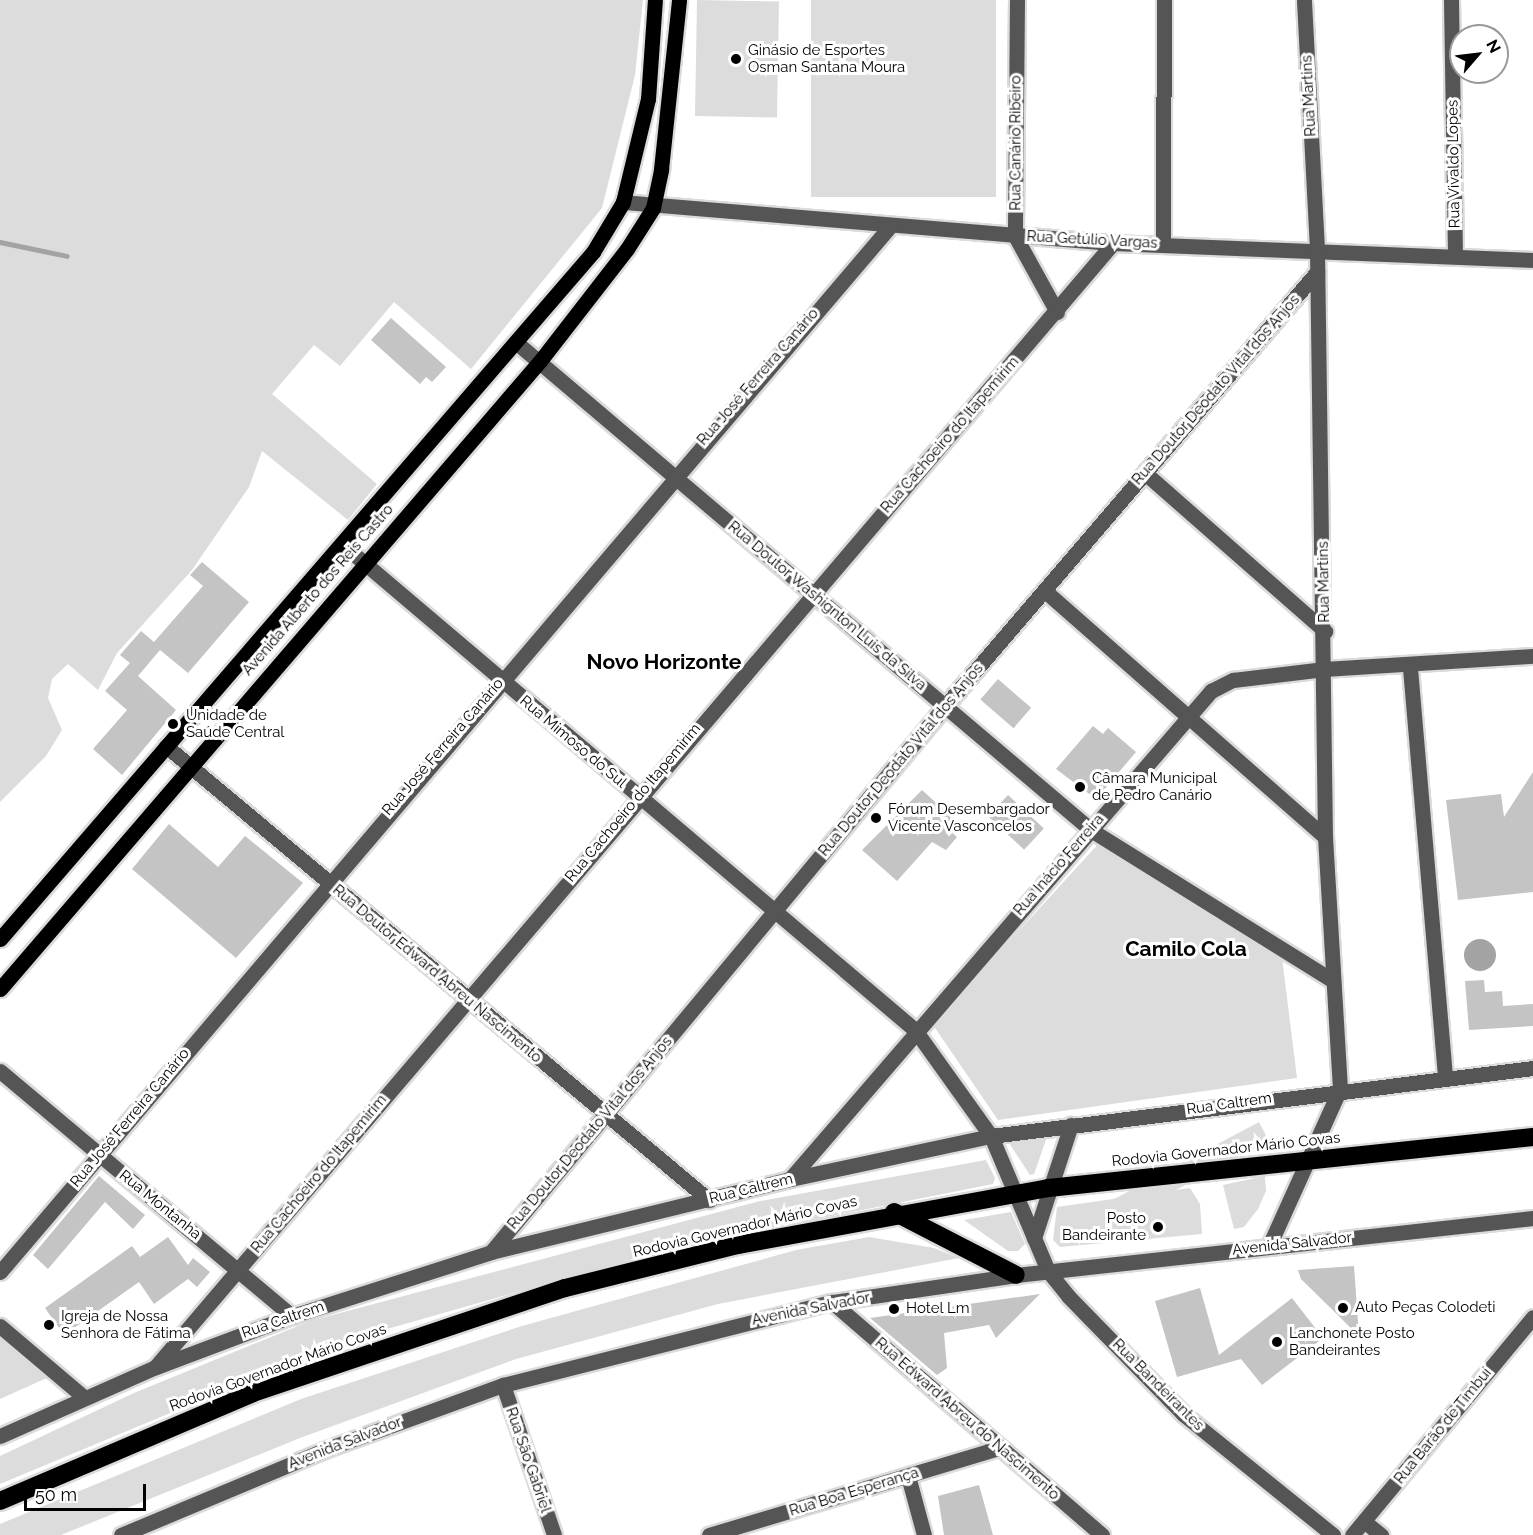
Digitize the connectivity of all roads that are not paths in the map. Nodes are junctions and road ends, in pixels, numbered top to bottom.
1 (655, 0) edge
2 (679, 0) edge
3 (1017, 0) edge
4 (1164, 0) edge
5 (1304, 0) edge
6 (1451, 0) edge
7 (623, 202) junction
8 (653, 208) junction
9 (891, 225) junction
10 (1015, 236) junction
11 (1113, 243) junction
12 (1163, 244) junction
13 (1317, 249) junction
14 (1455, 256) junction
15 (1533, 260) edge
16 (1317, 272) junction
17 (1057, 312) junction
18 (518, 345) junction
19 (540, 362) junction
20 (1145, 473) junction
21 (672, 475) junction
22 (342, 544) junction
23 (364, 564) junction
24 (1045, 591) junction
25 (813, 594) junction
26 (1325, 631) junction
27 (1533, 656) edge
28 (1410, 668) junction
29 (1324, 669) junction
30 (500, 681) junction
31 (945, 706) junction
32 (1188, 715) junction
33 (166, 746) junction
34 (191, 766) junction
35 (638, 796) junction
36 (1091, 830) junction
37 (1325, 837) junction
38 (327, 881) junction
39 (775, 912) junction
40 (0, 939) edge
41 (1332, 980) junction
42 (0, 989) edge
43 (466, 1000) junction
44 (915, 1030) junction
45 (1533, 1068) edge
46 (0, 1071) edge
47 (1445, 1077) junction
48 (1340, 1089) junction
49 (603, 1115) junction
50 (1071, 1125) junction
51 (991, 1136) junction
52 (1533, 1137) edge
53 (99, 1155) junction
54 (1312, 1158) junction
55 (790, 1179) junction
56 (1048, 1188) junction
57 (1016, 1192) junction
58 (709, 1200) junction
59 (894, 1212) junction
60 (1533, 1218) edge
61 (1034, 1238) junction
62 (1269, 1246) junction
63 (491, 1252) junction
64 (238, 1269) junction
65 (1048, 1271) junction
66 (0, 1272) edge
67 (1016, 1275) junction
68 (832, 1302) junction
69 (292, 1316) junction
70 (1533, 1317) edge
71 (0, 1326) edge
72 (156, 1367) junction
73 (503, 1385) junction
74 (85, 1398) junction
75 (0, 1436) edge
76 (999, 1448) junction
77 (908, 1476) junction
78 (0, 1501) edge
79 (1365, 1522) junction
80 (147, 1530) edge
81 (121, 1535) edge
82 (554, 1535) edge
83 (709, 1535) edge
84 (924, 1535) edge
85 (1102, 1535) edge
86 (1333, 1535) edge
87 (1352, 1535) edge
88 (1381, 1535) edge

1 - 7 main road, Avenida Alberto dos Reis Castro
2 - 8 main road
3 - 10 street, Rua Canário Ribeiro
4 - 12 street
5 - 13 street, Rua Martins
6 - 14 street, Rua Vivaldo Lopes
7 - 8 street, Rua Getúlio Vargas
7 - 18 main road, Avenida Alberto dos Reis Castro
8 - 9 street, Rua Getúlio Vargas
8 - 19 main road, Avenida Alberto dos Reis Castro
9 - 10 street, Rua Getúlio Vargas
9 - 21 street, Rua José Ferreira Canário
10 - 11 street, Rua Getúlio Vargas
10 - 17 street, Rua Canário Ribeiro
11 - 12 street, Rua Getúlio Vargas
11 - 17 street, Rua Cachoeiro do Itapemirim
12 - 13 street, Rua Getúlio Vargas
13 - 14 street, Rua Getúlio Vargas
13 - 16 street, Rua Martins
14 - 15 street, Rua Getúlio Vargas
16 - 20 street, Rua Doutor Deodato Vital dos Anjos
16 - 26 street, Rua Martins
17 - 25 street, Rua Cachoeiro do Itapemirim
18 - 19 street, Rua Doutor Washignton Luis da Silva
18 - 22 main road, Avenida Alberto dos Reis Castro
19 - 21 street, Rua Doutor Washignton Luis da Silva
19 - 23 main road, Avenida Alberto dos Reis Castro
20 - 24 street, Rua Doutor Deodato Vital dos Anjos
20 - 26 street
21 - 25 street, Rua Doutor Washignton Luis da Silva
21 - 30 street, Rua José Ferreira Canário
22 - 23 street, Rua Mimoso do Sul
22 - 33 main road, Avenida Alberto dos Reis Castro
23 - 30 street, Rua Mimoso do Sul
23 - 34 main road, Avenida Alberto dos Reis Castro
24 - 31 street, Rua Doutor Deodato Vital dos Anjos
24 - 32 street
25 - 31 street, Rua Doutor Washignton Luis da Silva
25 - 35 street, Rua Cachoeiro do Itapemirim
26 - 29 street, Rua Martins
27 - 28 street, Rua Inácio Ferreira
28 - 29 street, Rua Inácio Ferreira
28 - 47 street
29 - 32 street, Rua Inácio Ferreira
29 - 37 street, Rua Martins
30 - 35 street, Rua Mimoso do Sul
30 - 38 street, Rua José Ferreira Canário
31 - 36 street, Rua Doutor Washignton Luis da Silva
31 - 39 street, Rua Doutor Deodato Vital dos Anjos
32 - 36 street, Rua Inácio Ferreira
32 - 37 street
33 - 34 street, Rua Doutor Edward Abreu Nascimento
33 - 40 main road, Avenida Alberto dos Reis Castro
34 - 38 street, Rua Doutor Edward Abreu Nascimento
34 - 42 main road, Avenida Alberto dos Reis Castro
35 - 39 street, Rua Mimoso do Sul
35 - 43 street, Rua Cachoeiro do Itapemirim
36 - 41 street, Rua Doutor Washignton Luis da Silva
36 - 44 street, Rua Inácio Ferreira
37 - 41 street, Rua Martins
38 - 43 street, Rua Doutor Edward Abreu Nascimento
38 - 53 street, Rua José Ferreira Canário
39 - 44 street, Rua Mimoso do Sul
39 - 49 street, Rua Doutor Deodato Vital dos Anjos
41 - 48 street, Rua Martins
43 - 49 street, Rua Doutor Edward Abreu Nascimento
43 - 64 street, Rua Cachoeiro do Itapemirim
44 - 51 street, Rua Mimoso do Sul
44 - 55 street, Rua Inácio Ferreira
45 - 47 street, Rua Caltrem
46 - 53 street, Rua Montanha
47 - 48 street, Rua Caltrem
48 - 50 street, Rua Caltrem
48 - 54 street, Rua Martins
49 - 58 street, Rua Doutor Edward Abreu Nascimento
49 - 63 street, Rua Doutor Deodato Vital dos Anjos
50 - 51 street, Rua Caltrem
50 - 56 street
51 - 55 street, Rua Caltrem
51 - 57 street, Rua Mimoso do Sul
52 - 54 highway, Rodovia Governador Mário Covas
53 - 64 street, Rua Montanha
53 - 66 street, Rua José Ferreira Canário
54 - 56 highway, Rodovia Governador Mário Covas
54 - 62 street, Rua Martins
55 - 58 street, Rua Caltrem
56 - 57 highway, Rodovia Governador Mário Covas
56 - 61 street
57 - 59 highway, Rodovia Governador Mário Covas
57 - 61 street, Rua Mimoso do Sul
58 - 63 street, Rua Caltrem
59 - 67 highway
59 - 78 highway, Rodovia Governador Mário Covas
60 - 62 street, Avenida Salvador
61 - 65 street, Rua Mimoso do Sul
62 - 65 street, Avenida Salvador
63 - 69 street, Rua Caltrem
64 - 69 street, Rua Montanha
64 - 72 street, Rua Cachoeiro do Itapemirim
65 - 67 street, Avenida Salvador
65 - 86 street, Rua Bandeirantes
67 - 68 street, Avenida Salvador
68 - 73 street, Avenida Salvador
68 - 76 street, Rua Edward Abreu do Nascimento
69 - 72 street, Rua Caltrem
70 - 79 street, Rua Barão de Timbuí
71 - 74 street
72 - 74 street, Rua Caltrem
73 - 80 street, Avenida Salvador
73 - 82 street, Rua São Gabriel
74 - 75 street, Rua Caltrem
76 - 77 street, Rua Boa Esperança
76 - 85 street, Rua Edward Abreu do Nascimento
77 - 83 street, Rua Boa Esperança
77 - 84 street
79 - 87 street, Rua Barão de Timbuí
79 - 88 street
80 - 81 street, Avenida Salvador

